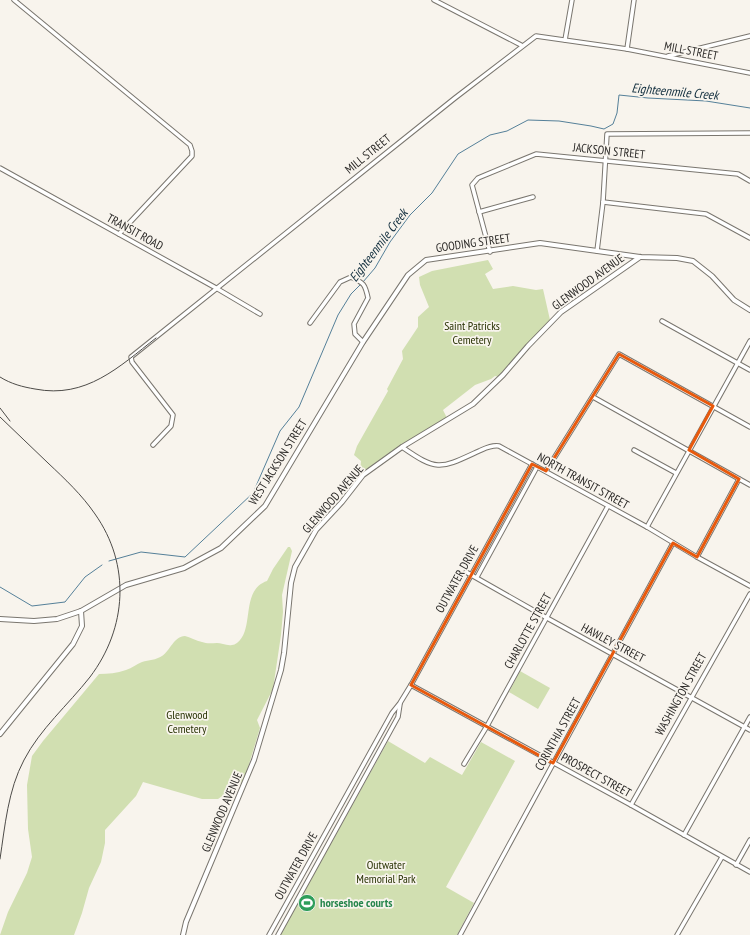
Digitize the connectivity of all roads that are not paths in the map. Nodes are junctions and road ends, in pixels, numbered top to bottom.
1 (14, 0) edge
2 (434, 0) edge
3 (572, 0) edge
4 (634, 0) edge
5 (750, 36) edge
6 (565, 40) junction
7 (521, 45) junction
8 (627, 49) junction
9 (665, 57) junction
10 (750, 73) edge
11 (750, 133) edge
12 (607, 160) junction
13 (0, 168) edge
14 (750, 181) edge
15 (533, 197) dead end
16 (603, 202) junction
17 (478, 212) junction
18 (119, 234) junction
19 (750, 238) edge
20 (597, 251) junction
21 (490, 252) junction
22 (640, 257) junction
23 (216, 288) junction
24 (750, 310) edge
25 (260, 314) dead end
26 (662, 321) dead end
27 (310, 323) dead end
28 (750, 341) edge
29 (364, 342) junction
30 (738, 363) junction
31 (750, 370) edge
32 (593, 397) junction
33 (713, 406) junction
34 (750, 427) edge
35 (153, 445) dead end
36 (402, 447) junction
37 (634, 450) dead end
38 (688, 450) junction
39 (532, 464) junction
40 (537, 467) junction
41 (546, 472) junction
42 (676, 473) junction
43 (739, 479) junction
44 (750, 485) edge
45 (608, 506) junction
46 (647, 527) junction
47 (673, 543) junction
48 (697, 557) junction
49 (466, 572) dead end
50 (471, 574) junction
51 (477, 577) junction
52 (750, 586) edge
53 (750, 594) edge
54 (81, 611) junction
55 (546, 618) junction
56 (0, 619) edge
57 (613, 654) junction
58 (411, 685) junction
59 (691, 697) junction
60 (400, 703) junction
61 (750, 717) edge
62 (487, 726) junction
63 (744, 727) junction
64 (750, 730) edge
65 (0, 734) edge
66 (554, 763) junction
67 (464, 764) dead end
68 (631, 805) junction
69 (684, 835) junction
70 (750, 840) edge
71 (722, 857) junction
72 (736, 865) junction
73 (750, 872) edge
74 (183, 935) edge
75 (269, 935) edge
76 (278, 935) edge
77 (460, 935) edge
78 (677, 935) edge

1 - 18 street
2 - 7 street
3 - 6 street
4 - 8 street
5 - 9 street
6 - 7 street, MILL STREET
6 - 8 street, MILL STREET
7 - 23 street, MILL STREET
8 - 9 street, MILL STREET
9 - 10 street, MILL STREET
11 - 12 street
12 - 14 street, JACKSON STREET
12 - 16 street
12 - 17 street, JACKSON STREET
13 - 18 street, TRANSIT ROAD
15 - 17 street
16 - 19 street
16 - 20 street
17 - 21 street
18 - 23 street, TRANSIT ROAD
20 - 21 street, GOODING STREET
20 - 22 street, GOODING STREET
21 - 29 street, GOODING STREET
22 - 24 street, GOODING STREET
22 - 36 street, GLENWOOD AVENUE
23 - 25 street, TRANSIT ROAD
23 - 35 street, MILL STREET
26 - 30 street
27 - 29 street
28 - 30 street
29 - 54 street, WEST JACKSON STREET
30 - 31 street
30 - 33 street
32 - 33 street
32 - 38 street
32 - 41 street
33 - 34 street
33 - 38 street
36 - 39 street, NORTH TRANSIT STREET
36 - 74 street, GLENWOOD AVENUE
37 - 42 street
38 - 42 street
38 - 43 street
39 - 40 street, NORTH TRANSIT STREET
39 - 50 street, OUTWATER DRIVE
40 - 41 street, NORTH TRANSIT STREET
40 - 51 street, OUTWATER DRIVE
41 - 45 street, NORTH TRANSIT STREET
42 - 46 street
43 - 44 street
43 - 48 street
45 - 46 street, NORTH TRANSIT STREET
45 - 55 street, CHARLOTTE STREET
46 - 47 street, NORTH TRANSIT STREET
47 - 48 street, NORTH TRANSIT STREET
47 - 57 street, CORINTHIA STREET
48 - 52 street, NORTH TRANSIT STREET
49 - 50 street, HAWLEY STREET
50 - 51 street, HAWLEY STREET
50 - 58 street, OUTWATER DRIVE
51 - 55 street, HAWLEY STREET
53 - 59 street, WASHINGTON STREET
54 - 56 street, WEST JACKSON STREET
54 - 65 street
55 - 57 street, HAWLEY STREET
55 - 62 street, CHARLOTTE STREET
57 - 59 street, HAWLEY STREET
57 - 66 street, CORINTHIA STREET
58 - 60 street, OUTWATER DRIVE
58 - 62 street, PROSPECT STREET
59 - 63 street, HAWLEY STREET
59 - 68 street, WASHINGTON STREET
60 - 75 street, OUTWATER DRIVE
60 - 76 street, OUTWATER DRIVE
61 - 63 street
62 - 66 street, PROSPECT STREET
62 - 67 street, CHARLOTTE STREET
63 - 64 street, HAWLEY STREET
63 - 69 street
66 - 68 street, PROSPECT STREET
66 - 77 street, CORINTHIA STREET
68 - 69 street, PROSPECT STREET
69 - 71 street, PROSPECT STREET
70 - 72 street
71 - 72 street, PROSPECT STREET
71 - 78 street
72 - 73 street, PROSPECT STREET

